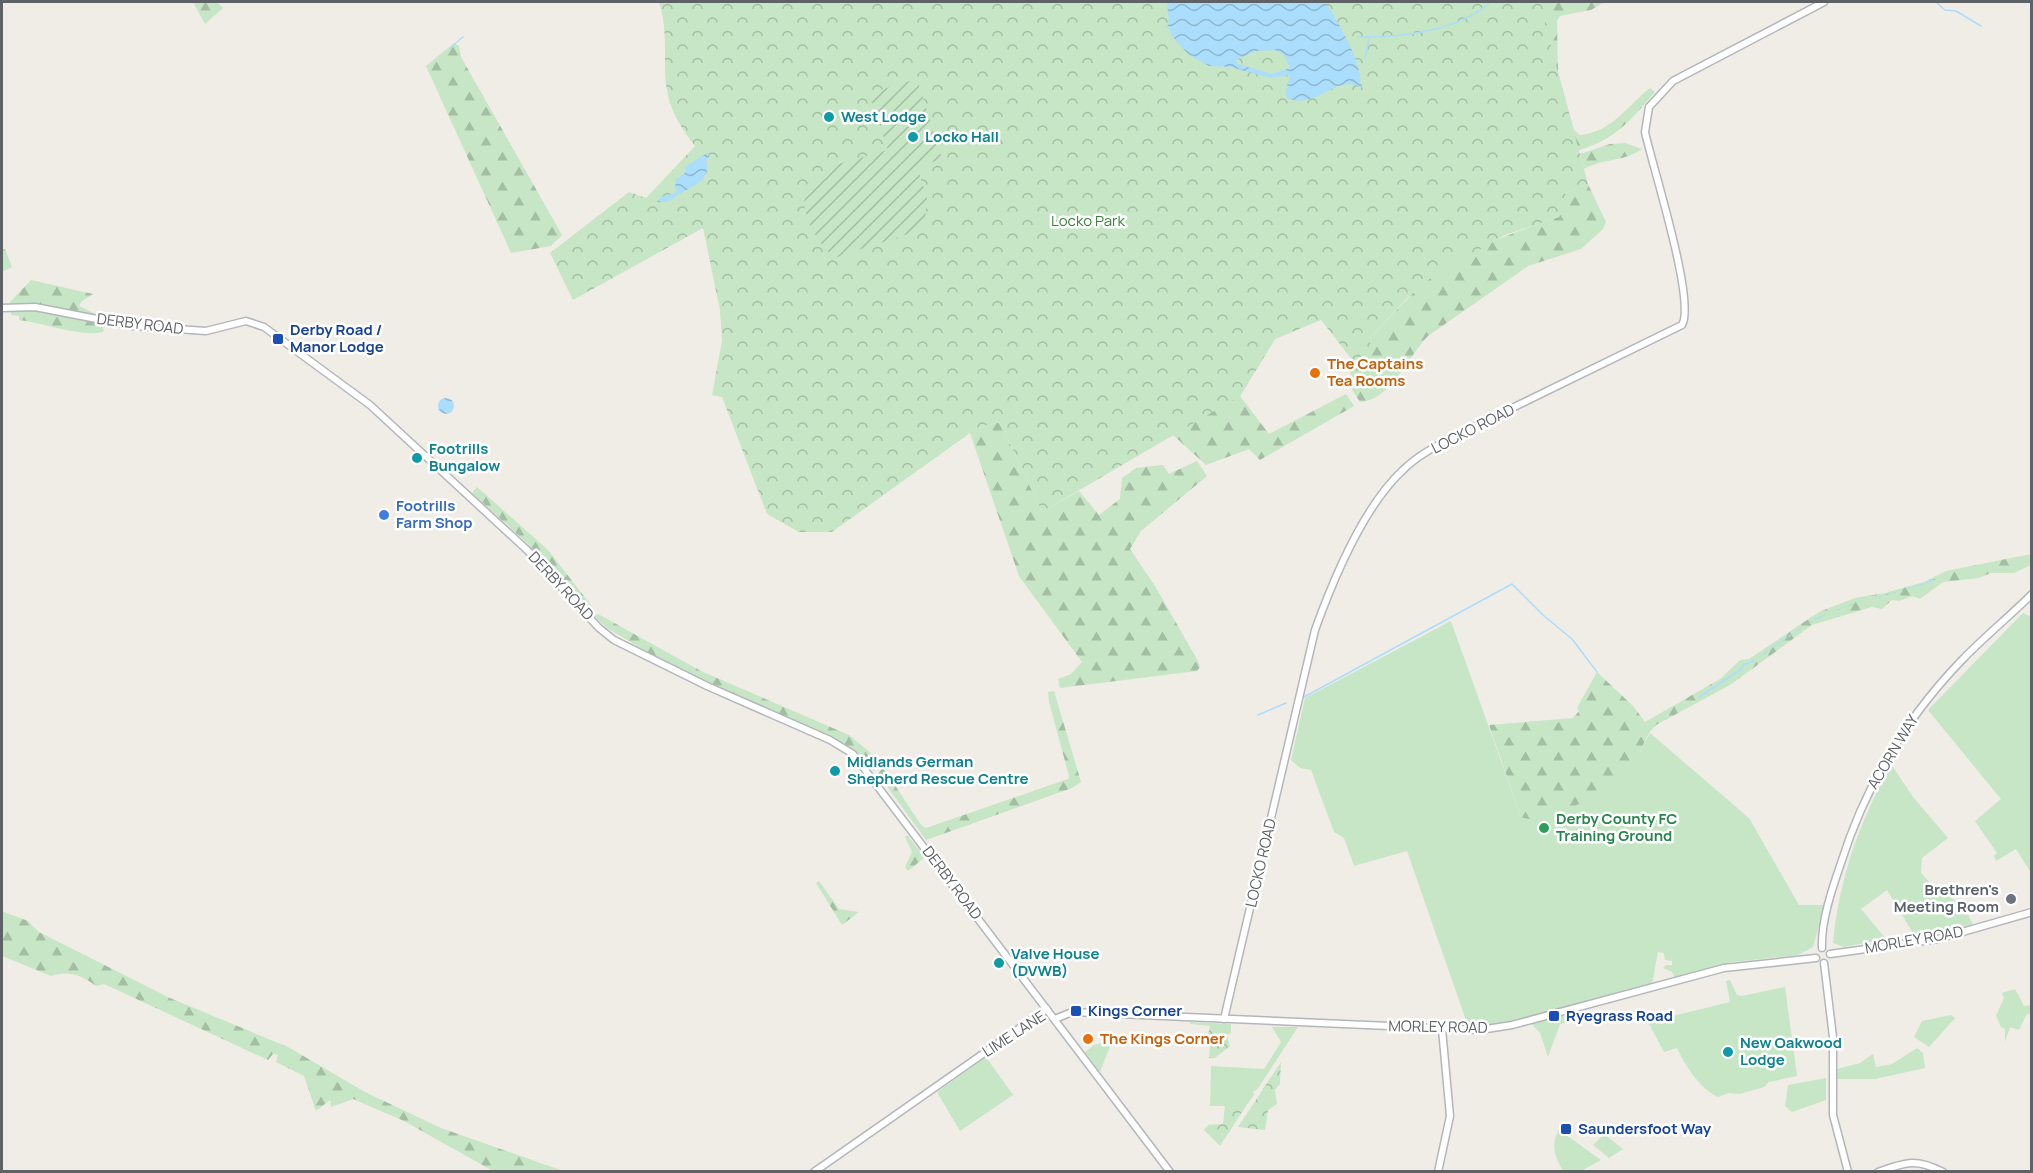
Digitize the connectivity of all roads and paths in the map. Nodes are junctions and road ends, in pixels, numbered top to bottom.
1 (1824, 2) edge
2 (2, 308) edge
3 (2031, 594) edge
4 (2031, 912) edge
5 (1822, 948) junction
6 (1830, 954) junction
7 (1816, 957) junction
8 (1824, 963) junction
9 (1047, 1009) junction
10 (1055, 1019) junction
11 (1224, 1019) junction
12 (1442, 1029) junction
13 (814, 1172) edge
14 (1170, 1172) edge
15 (1438, 1172) edge
16 (1848, 1172) edge
17 (1878, 1172) edge
18 (1943, 1172) edge

1 - 11 street, LOCKO ROAD
2 - 9 street, DERBY ROAD
3 - 5 street, ACORN WAY
4 - 6 street, MORLEY ROAD
5 - 6 street
5 - 7 street
6 - 8 street
7 - 8 street
7 - 12 street, MORLEY ROAD
8 - 16 street
9 - 10 street, LIME LANE
9 - 13 street, LIME LANE
10 - 11 street, MORLEY ROAD
10 - 14 street, LIME LANE
11 - 12 street, MORLEY ROAD
12 - 15 street
17 - 18 street

